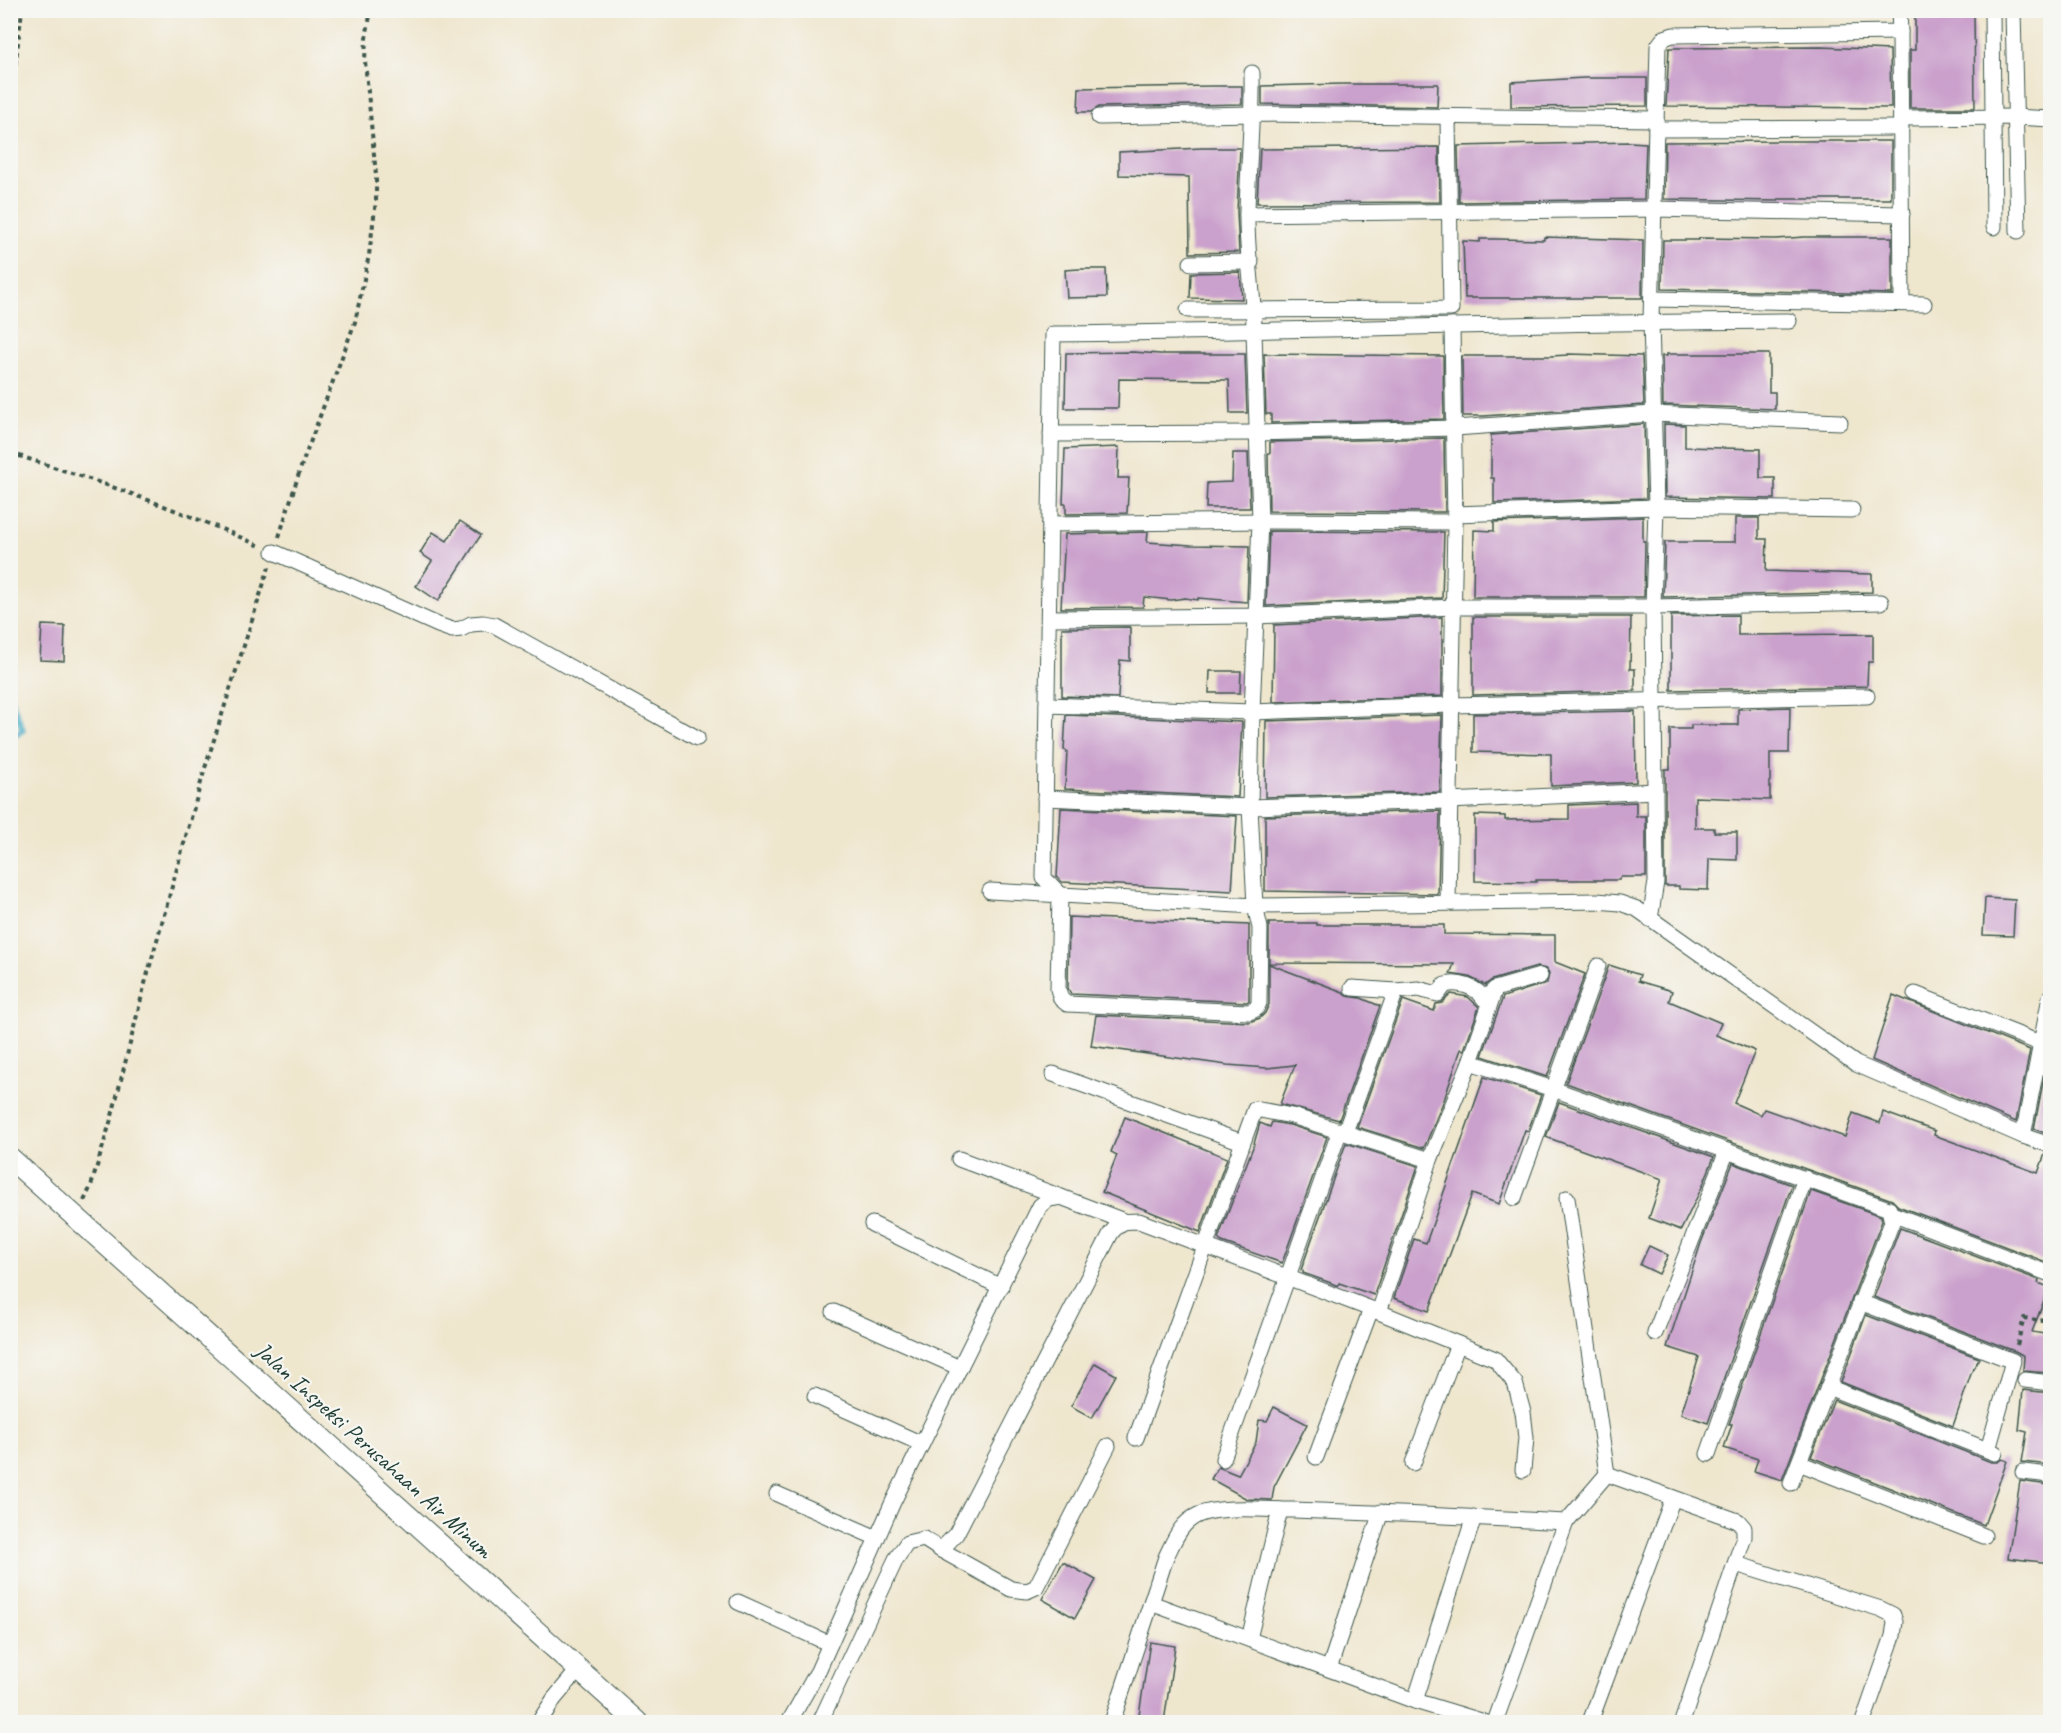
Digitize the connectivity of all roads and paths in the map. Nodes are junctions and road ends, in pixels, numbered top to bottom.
1 (22, 10) edge
2 (371, 10) edge
3 (1899, 10) edge
4 (1992, 10) edge
5 (2013, 10) edge
6 (1900, 32) junction
7 (1252, 73) dead end
8 (10, 108) edge
9 (1253, 114) junction
10 (1099, 117) dead end
11 (1993, 117) junction
12 (2016, 117) junction
13 (1448, 118) junction
14 (2050, 119) edge
15 (1901, 123) junction
16 (1656, 124) junction
17 (1653, 209) junction
18 (1451, 212) junction
19 (1247, 214) junction
20 (1902, 214) junction
21 (1994, 227) dead end
22 (2018, 231) dead end
23 (1251, 262) junction
24 (1191, 263) dead end
25 (1652, 299) junction
26 (1902, 303) junction
27 (1924, 304) dead end
28 (1254, 309) junction
29 (1188, 310) dead end
30 (1651, 321) junction
31 (1789, 321) dead end
32 (1452, 326) junction
33 (1254, 332) junction
34 (1652, 414) junction
35 (1840, 422) dead end
36 (1455, 428) junction
37 (1258, 433) junction
38 (1052, 434) junction
39 (10, 453) edge
40 (1656, 507) junction
41 (1852, 510) dead end
42 (1455, 518) junction
43 (1260, 521) junction
44 (1050, 525) junction
45 (274, 552) junction
46 (1881, 602) dead end
47 (1453, 607) junction
48 (1653, 607) junction
49 (1256, 616) junction
50 (1049, 618) junction
51 (1867, 696) dead end
52 (1653, 701) junction
53 (1047, 705) junction
54 (1451, 705) junction
55 (1252, 712) junction
56 (697, 738) dead end
57 (1655, 791) junction
58 (1045, 798) junction
59 (1449, 801) junction
60 (1250, 807) junction
61 (990, 891) dead end
62 (1060, 894) junction
63 (1448, 902) junction
64 (1255, 906) junction
65 (1650, 919) junction
66 (1598, 966) dead end
67 (1540, 976) dead end
68 (1352, 988) dead end
69 (1495, 989) junction
70 (1396, 991) junction
71 (1916, 994) dead end
72 (2050, 997) edge
73 (2046, 1046) edge
74 (1470, 1062) junction
75 (1053, 1074) dead end
76 (1553, 1089) junction
77 (1342, 1131) junction
78 (2023, 1136) junction
79 (1242, 1142) junction
80 (2050, 1145) edge
81 (1727, 1151) junction
82 (10, 1158) edge
83 (958, 1159) dead end
84 (1430, 1160) junction
85 (1805, 1178) junction
86 (1061, 1197) junction
87 (1514, 1198) dead end
88 (1567, 1198) dead end
89 (1892, 1214) junction
90 (77, 1217) junction
91 (1124, 1221) junction
92 (872, 1224) dead end
93 (1205, 1247) junction
94 (2050, 1274) edge
95 (1287, 1278) junction
96 (1001, 1287) junction
97 (2050, 1294) edge
98 (1860, 1302) junction
99 (1375, 1310) junction
100 (834, 1311) dead end
101 (1655, 1333) dead end
102 (1458, 1344) junction
103 (2013, 1360) junction
104 (960, 1368) junction
105 (2025, 1380) dead end
106 (2050, 1383) edge
107 (1828, 1387) junction
108 (815, 1396) dead end
109 (1136, 1438) dead end
110 (922, 1444) junction
111 (1108, 1446) dead end
112 (1708, 1454) dead end
113 (1316, 1457) dead end
114 (1223, 1459) dead end
115 (1413, 1463) dead end
116 (1799, 1463) junction
117 (1523, 1470) dead end
118 (2023, 1472) dead end
119 (1607, 1474) junction
120 (2050, 1475) edge
121 (1791, 1483) dead end
122 (777, 1494) dead end
123 (1673, 1498) junction
124 (1280, 1510) junction
125 (1382, 1512) junction
126 (1474, 1517) junction
127 (1566, 1522) junction
128 (1984, 1536) dead end
129 (877, 1538) junction
130 (941, 1550) junction
131 (1736, 1564) junction
132 (738, 1602) dead end
133 (1151, 1603) junction
134 (1249, 1639) junction
135 (830, 1644) junction
136 (579, 1669) junction
137 (1329, 1669) junction
138 (1415, 1701) junction
139 (539, 1722) edge
140 (637, 1722) edge
141 (789, 1722) edge
142 (820, 1722) edge
143 (1112, 1722) edge
144 (1484, 1722) edge
145 (1495, 1722) edge
146 (1590, 1722) edge
147 (1682, 1722) edge
148 (1863, 1722) edge

1 - 8 path
2 - 45 path
3 - 6 street
4 - 11 street
5 - 12 street
6 - 15 street
6 - 16 street
7 - 9 street
9 - 10 street
9 - 13 street
9 - 19 street
11 - 12 street
11 - 15 street
11 - 21 street
12 - 14 street
12 - 22 street
13 - 16 street
13 - 18 street
15 - 16 street
15 - 20 street
16 - 17 street
17 - 18 street
17 - 20 street
17 - 25 street
18 - 19 street
18 - 28 street
19 - 23 street
20 - 26 street
23 - 24 street
23 - 28 street
25 - 26 street
25 - 30 street
26 - 27 street
28 - 29 street
28 - 33 street
30 - 31 street
30 - 32 street
30 - 34 street
32 - 33 street
32 - 36 street
33 - 37 street
33 - 38 street
34 - 35 street
34 - 36 street
34 - 40 street
36 - 37 street
36 - 42 street
37 - 38 street
37 - 43 street
38 - 44 street
39 - 45 path
40 - 41 street
40 - 42 street
40 - 48 street
42 - 43 street
42 - 47 street
43 - 44 street
43 - 49 street
44 - 50 street
45 - 56 street
45 - 90 path
46 - 48 street
47 - 48 street
47 - 49 street
47 - 54 street
48 - 52 street
49 - 50 street
49 - 55 street
50 - 53 street
51 - 52 street
52 - 54 street
52 - 57 street
53 - 55 street
53 - 58 street
54 - 55 street
54 - 59 street
55 - 60 street
57 - 59 street
57 - 65 street
58 - 60 street
58 - 62 street
59 - 60 street
59 - 63 street
60 - 64 street
61 - 62 street
62 - 64 street
62 - 64 street
63 - 64 street
63 - 65 street
65 - 78 street
66 - 76 street
67 - 69 street
68 - 70 street
69 - 70 street
69 - 74 street
70 - 77 street
71 - 73 street
72 - 73 street
73 - 78 street
74 - 76 street
74 - 84 street
75 - 79 street
76 - 81 street
76 - 87 street
77 - 79 street
77 - 84 street
77 - 95 street
78 - 80 street
79 - 93 street
81 - 85 street
81 - 101 street
82 - 90 street, Jalan Inspeksi Perusahaan Air Minum
83 - 86 street
84 - 99 street
85 - 89 street
85 - 112 street
86 - 91 street
86 - 96 street
88 - 119 street
89 - 94 street
89 - 98 street
90 - 136 street, Jalan Inspeksi Perusahaan Air Minum
91 - 93 street
91 - 130 street
92 - 96 street
93 - 95 street
93 - 109 street
95 - 99 street
95 - 114 street
96 - 104 street
97 - 103 path
98 - 103 street
98 - 107 street
99 - 102 street
99 - 113 street
100 - 104 street
102 - 115 street
102 - 117 street
103 - 107 street
104 - 110 street
105 - 106 street
107 - 116 street
108 - 110 street
110 - 129 street
111 - 130 street
116 - 121 street
116 - 128 street
118 - 120 street
119 - 123 street
119 - 127 street
122 - 129 street
123 - 131 street
123 - 146 street
124 - 125 street
124 - 133 street
124 - 134 street
125 - 126 street
125 - 137 street
126 - 127 street
126 - 138 street
127 - 145 street
129 - 135 street
130 - 142 street
131 - 147 street
131 - 148 street
132 - 135 street
133 - 134 street
133 - 143 street
134 - 137 street
135 - 141 street
136 - 139 street
136 - 140 street, Jalan Inspeksi Perusahaan Air Minum
137 - 138 street
138 - 144 street

